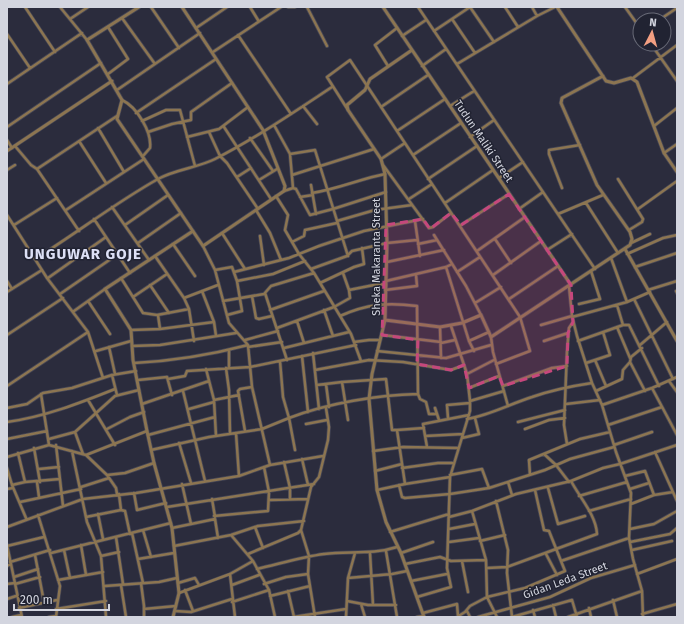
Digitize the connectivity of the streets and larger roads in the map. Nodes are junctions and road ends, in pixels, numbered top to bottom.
1 (25, 7) edge
2 (60, 7) edge
3 (88, 7) edge
4 (140, 7) edge
5 (151, 7) edge
6 (182, 7) edge
7 (219, 7) edge
8 (227, 7) edge
9 (250, 7) edge
10 (281, 7) edge
11 (288, 7) edge
12 (296, 7) edge
13 (307, 7) edge
14 (383, 7) edge
15 (418, 7) edge
16 (470, 7) edge
17 (505, 7) edge
18 (532, 7) edge
19 (556, 7) edge
20 (625, 7) edge
21 (221, 11) junction
22 (537, 16) junction
23 (122, 17) junction
24 (632, 17) edge
25 (70, 19) junction
26 (452, 19) junction
27 (258, 20) junction
28 (426, 20) junction
29 (108, 27) junction
30 (518, 27) junction
31 (196, 28) junction
32 (397, 28) junction
33 (434, 31) junction
34 (82, 33) junction
35 (200, 33) junction
36 (7, 34) edge
37 (238, 35) junction
38 (402, 36) junction
39 (88, 40) junction
40 (494, 42) junction
41 (677, 45) edge
42 (327, 46) dead end
43 (178, 48) junction
44 (446, 49) junction
45 (412, 50) junction
46 (55, 52) junction
47 (213, 52) junction
48 (657, 52) edge
49 (475, 53) junction
50 (660, 57) junction
51 (217, 59) junction
52 (101, 63) junction
53 (155, 64) junction
54 (457, 64) junction
55 (388, 66) junction
56 (422, 66) junction
57 (30, 68) junction
58 (108, 74) junction
59 (428, 75) junction
60 (603, 76) junction
61 (633, 78) junction
62 (112, 81) junction
63 (677, 81) edge
64 (233, 83) junction
65 (7, 84) edge
66 (367, 86) junction
67 (332, 87) junction
68 (117, 90) junction
69 (474, 90) junction
70 (445, 99) junction
71 (122, 100) junction
72 (248, 106) junction
73 (303, 106) junction
74 (450, 106) junction
75 (381, 107) junction
76 (677, 108) edge
77 (348, 110) junction
78 (136, 113) junction
79 (291, 114) junction
80 (117, 116) junction
81 (494, 120) junction
82 (183, 121) junction
83 (142, 122) junction
84 (461, 123) junction
85 (317, 124) dead end
86 (274, 125) junction
87 (653, 126) junction
88 (224, 127) junction
89 (7, 128) edge
90 (98, 128) junction
91 (263, 130) junction
92 (397, 131) junction
93 (148, 132) junction
94 (209, 132) junction
95 (187, 137) junction
96 (470, 137) junction
97 (250, 138) junction
98 (7, 140) edge
99 (79, 141) junction
100 (405, 143) junction
101 (677, 144) edge
102 (580, 145) junction
103 (477, 146) junction
104 (14, 147) junction
105 (236, 147) junction
106 (374, 149) junction
107 (7, 151) edge
108 (664, 153) junction
109 (290, 154) junction
110 (413, 155) junction
111 (220, 156) junction
112 (144, 158) junction
113 (382, 159) junction
114 (523, 162) junction
115 (15, 164) dead end
116 (383, 165) junction
117 (195, 166) junction
118 (321, 167) junction
119 (251, 168) junction
120 (37, 169) junction
121 (277, 169) junction
122 (7, 170) edge
123 (493, 170) junction
124 (273, 171) junction
125 (124, 172) junction
126 (677, 172) edge
127 (385, 174) junction
128 (292, 175) junction
129 (237, 177) junction
130 (499, 178) junction
131 (158, 179) junction
132 (428, 179) junction
133 (618, 179) dead end
134 (259, 180) junction
135 (677, 181) edge
136 (106, 183) junction
137 (432, 184) junction
138 (311, 185) dead end
139 (292, 188) junction
140 (562, 188) dead end
141 (284, 191) junction
142 (328, 191) junction
143 (386, 192) junction
144 (543, 192) junction
145 (312, 194) junction
146 (509, 194) junction
147 (168, 195) junction
148 (603, 195) junction
149 (276, 196) junction
150 (300, 197) junction
151 (57, 198) junction
152 (272, 199) junction
153 (409, 200) junction
154 (586, 202) junction
155 (445, 203) junction
156 (412, 205) junction
157 (112, 207) junction
158 (386, 208) junction
159 (519, 208) junction
160 (333, 209) junction
161 (638, 209) junction
162 (66, 210) junction
163 (257, 210) junction
164 (181, 213) junction
165 (316, 214) junction
166 (451, 214) junction
167 (558, 214) junction
168 (7, 215) edge
169 (525, 217) junction
170 (94, 219) junction
171 (422, 219) junction
172 (415, 221) junction
173 (337, 222) junction
174 (14, 225) junction
175 (125, 225) junction
176 (386, 225) junction
177 (461, 225) junction
178 (629, 230) junction
179 (79, 231) junction
180 (193, 231) junction
181 (222, 232) junction
182 (572, 234) junction
183 (650, 234) dead end
184 (434, 235) dead end
185 (677, 235) edge
186 (260, 236) dead end
187 (106, 237) junction
188 (342, 238) junction
189 (495, 239) junction
190 (417, 240) junction
191 (437, 240) junction
192 (541, 241) junction
193 (292, 242) junction
194 (632, 242) junction
195 (138, 243) junction
196 (387, 243) junction
197 (173, 244) junction
198 (418, 244) junction
199 (203, 246) junction
200 (362, 248) junction
201 (625, 249) junction
202 (444, 250) junction
203 (547, 250) junction
204 (477, 251) junction
205 (618, 253) junction
206 (677, 253) edge
207 (118, 254) junction
208 (299, 254) junction
209 (627, 254) junction
210 (155, 256) junction
211 (348, 256) junction
212 (420, 256) junction
213 (481, 257) junction
214 (611, 258) junction
215 (36, 259) junction
216 (149, 260) junction
217 (281, 260) junction
218 (305, 261) junction
219 (387, 262) junction
220 (510, 263) junction
221 (452, 264) junction
222 (264, 265) junction
223 (558, 266) junction
224 (446, 267) junction
225 (635, 267) junction
226 (244, 269) junction
227 (311, 269) junction
228 (42, 270) junction
229 (215, 270) junction
230 (593, 270) junction
231 (234, 272) junction
232 (458, 272) junction
233 (130, 273) junction
234 (314, 273) junction
235 (343, 273) junction
236 (167, 274) junction
237 (416, 275) junction
238 (493, 275) junction
239 (195, 276) dead end
240 (48, 278) junction
241 (121, 278) junction
242 (7, 281) edge
243 (237, 281) junction
244 (677, 281) edge
245 (320, 283) junction
246 (386, 283) junction
247 (150, 285) junction
248 (218, 285) junction
249 (570, 285) junction
250 (501, 287) junction
251 (12, 289) junction
252 (105, 289) junction
253 (324, 290) junction
254 (349, 290) junction
255 (385, 290) junction
256 (202, 291) junction
257 (649, 291) junction
258 (7, 292) edge
259 (265, 293) junction
260 (60, 294) junction
261 (252, 296) junction
262 (133, 297) junction
263 (63, 298) junction
264 (184, 298) junction
265 (240, 298) junction
266 (509, 299) junction
267 (634, 299) junction
268 (88, 301) junction
269 (223, 301) junction
270 (627, 302) junction
271 (475, 303) junction
272 (385, 304) junction
273 (580, 304) dead end
274 (617, 305) junction
275 (334, 307) junction
276 (189, 309) junction
277 (270, 310) junction
278 (324, 310) junction
279 (74, 311) junction
280 (169, 313) junction
281 (158, 315) junction
282 (227, 315) junction
283 (481, 315) junction
284 (272, 316) junction
285 (340, 316) junction
286 (520, 317) junction
287 (572, 317) junction
288 (385, 320) junction
289 (297, 321) junction
290 (214, 322) junction
291 (462, 322) junction
292 (573, 322) junction
293 (667, 322) junction
294 (418, 324) junction
295 (192, 325) junction
296 (541, 325) dead end
297 (623, 325) junction
298 (451, 326) junction
299 (440, 327) junction
300 (617, 327) junction
301 (160, 328) junction
302 (131, 330) junction
303 (278, 330) junction
304 (88, 332) junction
305 (349, 332) junction
306 (489, 332) junction
307 (603, 332) junction
308 (236, 333) junction
309 (568, 333) junction
310 (110, 334) dead end
311 (651, 334) junction
312 (7, 335) edge
313 (382, 335) junction
314 (216, 336) junction
315 (333, 336) junction
316 (491, 337) junction
317 (194, 340) junction
318 (245, 340) junction
319 (380, 340) junction
320 (418, 340) junction
321 (455, 340) junction
322 (131, 341) junction
323 (469, 341) junction
324 (544, 341) dead end
325 (578, 341) junction
326 (282, 342) junction
327 (441, 342) junction
328 (677, 342) edge
329 (304, 343) junction
330 (355, 344) junction
331 (491, 345) junction
332 (132, 346) junction
333 (248, 346) junction
334 (641, 346) junction
335 (109, 347) junction
336 (284, 348) junction
337 (229, 350) junction
338 (96, 351) junction
339 (377, 351) junction
340 (474, 351) junction
341 (314, 353) junction
342 (461, 355) junction
343 (302, 356) junction
344 (418, 356) junction
345 (441, 358) junction
346 (287, 360) junction
347 (375, 360) junction
348 (494, 360) junction
349 (595, 360) junction
350 (630, 360) junction
351 (280, 361) junction
352 (361, 361) junction
353 (586, 363) junction
354 (134, 364) junction
355 (417, 364) junction
356 (496, 364) junction
357 (464, 365) junction
358 (567, 366) junction
359 (250, 367) junction
360 (227, 368) junction
361 (206, 369) junction
362 (315, 370) junction
363 (136, 371) junction
364 (116, 374) junction
365 (467, 374) junction
366 (112, 375) junction
367 (499, 376) junction
368 (677, 377) edge
369 (103, 378) junction
370 (371, 379) junction
371 (673, 379) junction
372 (138, 380) junction
373 (168, 380) junction
374 (669, 381) junction
375 (210, 382) junction
376 (342, 382) junction
377 (592, 383) junction
378 (326, 384) junction
379 (317, 385) junction
380 (7, 386) edge
381 (502, 386) junction
382 (606, 386) junction
383 (659, 386) junction
384 (566, 387) junction
385 (252, 388) junction
386 (469, 388) junction
387 (652, 388) junction
388 (115, 389) junction
389 (140, 390) junction
390 (184, 391) junction
391 (504, 391) junction
392 (596, 391) junction
393 (645, 391) junction
394 (677, 392) edge
395 (42, 394) junction
396 (418, 394) junction
397 (117, 395) junction
398 (172, 395) junction
399 (239, 395) junction
400 (387, 395) junction
401 (228, 397) junction
402 (369, 399) junction
403 (88, 400) junction
404 (600, 400) junction
405 (214, 401) junction
406 (470, 402) junction
407 (142, 404) junction
408 (346, 404) junction
409 (566, 404) junction
410 (602, 405) junction
411 (508, 406) junction
412 (327, 407) junction
413 (662, 407) junction
414 (7, 408) edge
415 (435, 408) dead end
416 (189, 409) junction
417 (319, 409) junction
418 (565, 410) junction
419 (144, 412) junction
420 (308, 412) junction
421 (96, 413) junction
422 (44, 414) junction
423 (437, 414) junction
424 (469, 415) junction
425 (215, 417) junction
426 (289, 418) junction
427 (448, 418) junction
428 (475, 418) junction
429 (565, 418) junction
430 (467, 419) junction
431 (327, 420) junction
432 (348, 420) dead end
433 (439, 420) junction
434 (7, 422) edge
435 (518, 422) dead end
436 (192, 423) junction
437 (306, 424) dead end
438 (608, 425) junction
439 (424, 428) junction
440 (107, 429) junction
441 (262, 429) junction
442 (525, 429) dead end
443 (397, 430) junction
444 (47, 431) junction
445 (245, 431) junction
446 (75, 432) junction
447 (610, 432) junction
448 (652, 432) dead end
449 (147, 433) junction
450 (230, 433) junction
451 (236, 433) junction
452 (463, 434) junction
453 (677, 435) edge
454 (216, 436) junction
455 (425, 436) junction
456 (462, 438) junction
457 (7, 439) edge
458 (49, 439) junction
459 (196, 440) junction
460 (179, 443) junction
461 (567, 444) junction
462 (49, 445) junction
463 (56, 445) junction
464 (115, 445) junction
465 (677, 445) edge
466 (614, 446) junction
467 (399, 447) junction
468 (427, 447) junction
469 (34, 448) junction
470 (458, 448) junction
471 (151, 450) junction
472 (295, 450) dead end
473 (72, 451) junction
474 (374, 451) junction
475 (655, 452) junction
476 (18, 453) junction
477 (544, 454) junction
478 (85, 455) junction
479 (323, 456) junction
480 (7, 457) edge
481 (302, 459) junction
482 (284, 462) junction
483 (154, 463) junction
484 (402, 464) junction
485 (452, 464) junction
486 (620, 464) junction
487 (270, 465) junction
488 (556, 465) junction
489 (59, 467) junction
490 (264, 467) junction
491 (402, 468) junction
492 (7, 469) edge
493 (39, 469) junction
494 (375, 471) junction
495 (530, 475) junction
496 (108, 476) junction
497 (238, 476) junction
498 (450, 476) junction
499 (625, 476) junction
500 (60, 479) junction
501 (205, 481) junction
502 (25, 482) junction
503 (39, 482) junction
504 (508, 482) junction
505 (570, 482) junction
506 (627, 482) junction
507 (191, 483) junction
508 (649, 483) junction
509 (182, 484) junction
510 (314, 484) junction
511 (405, 484) junction
512 (308, 485) junction
513 (399, 485) junction
514 (12, 486) junction
515 (81, 488) junction
516 (160, 488) junction
517 (290, 488) junction
518 (489, 488) junction
519 (548, 488) junction
520 (7, 489) edge
521 (377, 490) junction
522 (535, 490) junction
523 (630, 490) junction
524 (61, 492) junction
525 (270, 492) junction
526 (673, 492) junction
527 (134, 493) junction
528 (118, 494) junction
529 (450, 494) junction
530 (512, 495) junction
531 (654, 495) junction
532 (579, 496) junction
533 (39, 497) junction
534 (83, 499) junction
535 (212, 499) junction
536 (290, 499) junction
537 (308, 499) junction
538 (631, 499) junction
539 (270, 500) junction
540 (496, 501) junction
541 (677, 501) edge
542 (20, 502) junction
543 (186, 504) junction
544 (631, 504) junction
545 (166, 505) junction
546 (63, 506) junction
547 (121, 510) junction
548 (472, 511) junction
549 (589, 511) junction
550 (677, 511) edge
551 (98, 514) junction
552 (38, 515) junction
553 (449, 515) junction
554 (585, 516) dead end
555 (86, 517) junction
556 (215, 517) junction
557 (26, 518) junction
558 (304, 521) junction
559 (171, 523) junction
560 (191, 524) junction
561 (475, 524) junction
562 (7, 527) edge
563 (255, 527) junction
564 (172, 528) junction
565 (677, 528) edge
566 (449, 529) junction
567 (630, 529) junction
568 (143, 530) junction
569 (301, 530) junction
570 (390, 532) junction
571 (131, 534) junction
572 (231, 535) junction
573 (505, 535) junction
574 (44, 537) junction
575 (116, 537) junction
576 (218, 538) junction
577 (630, 538) junction
578 (103, 539) junction
579 (480, 539) junction
580 (96, 541) junction
581 (672, 541) dead end
582 (433, 542) dead end
583 (449, 542) junction
584 (630, 542) junction
585 (81, 545) junction
586 (7, 546) edge
587 (174, 546) junction
588 (398, 547) junction
589 (263, 548) junction
590 (557, 549) junction
591 (64, 550) junction
592 (631, 550) junction
593 (386, 551) junction
594 (50, 552) junction
595 (119, 552) junction
596 (174, 553) junction
597 (355, 553) junction
598 (370, 553) junction
599 (401, 553) junction
600 (248, 554) junction
601 (546, 554) junction
602 (35, 555) junction
603 (101, 556) junction
604 (309, 556) junction
605 (152, 557) junction
606 (138, 559) junction
607 (677, 559) edge
608 (462, 560) junction
609 (486, 560) junction
610 (253, 561) junction
611 (448, 561) junction
612 (561, 561) junction
613 (11, 563) junction
614 (405, 564) junction
615 (635, 565) junction
616 (7, 566) edge
617 (507, 567) junction
618 (487, 568) junction
619 (38, 569) junction
620 (257, 570) junction
621 (407, 571) junction
622 (103, 572) junction
623 (230, 574) junction
624 (308, 574) junction
625 (392, 574) junction
626 (447, 574) junction
627 (637, 574) junction
628 (86, 575) junction
629 (259, 575) junction
630 (557, 575) junction
631 (372, 576) junction
632 (14, 577) junction
633 (40, 577) junction
634 (70, 578) junction
635 (177, 578) junction
636 (348, 578) junction
637 (58, 580) junction
638 (411, 581) junction
639 (15, 583) junction
640 (142, 583) junction
641 (178, 583) junction
642 (7, 584) edge
643 (122, 584) junction
644 (264, 584) junction
645 (199, 585) junction
646 (232, 585) junction
647 (105, 586) junction
648 (310, 586) junction
649 (185, 590) junction
650 (269, 590) junction
651 (288, 591) junction
652 (642, 591) junction
653 (468, 592) dead end
654 (179, 593) junction
655 (509, 593) junction
656 (16, 596) junction
657 (270, 596) junction
658 (488, 596) junction
659 (417, 597) junction
660 (7, 599) edge
661 (57, 600) junction
662 (232, 600) junction
663 (613, 600) junction
664 (106, 601) junction
665 (347, 601) junction
666 (44, 602) junction
667 (361, 604) junction
668 (677, 604) edge
669 (373, 605) junction
670 (396, 605) junction
671 (553, 605) junction
672 (176, 606) junction
673 (19, 608) junction
674 (511, 608) junction
675 (588, 608) junction
676 (56, 609) junction
677 (144, 609) junction
678 (346, 610) junction
679 (466, 610) junction
680 (533, 610) junction
681 (175, 611) junction
682 (192, 611) junction
683 (494, 611) junction
684 (314, 613) junction
685 (424, 615) edge
686 (21, 616) edge
687 (56, 616) edge
688 (458, 616) edge
689 (576, 616) edge
690 (643, 616) edge
691 (12, 617) edge
692 (49, 617) edge
693 (106, 617) edge
694 (126, 617) edge
695 (144, 617) edge
696 (173, 617) edge
697 (194, 617) edge
698 (235, 617) edge
699 (275, 617) edge
700 (295, 617) edge
701 (315, 617) edge
702 (346, 617) edge
703 (365, 617) edge
704 (397, 617) edge
705 (417, 617) edge
706 (470, 617) edge
707 (478, 617) edge
708 (497, 617) edge
709 (512, 617) edge
710 (535, 617) edge
711 (556, 617) edge
712 (568, 617) edge
713 (591, 617) edge
714 (617, 617) edge

1 - 46 street
2 - 25 street
3 - 25 street
4 - 23 street
5 - 43 street
6 - 31 street
7 - 21 street
8 - 21 street
9 - 27 street
10 - 27 street
11 - 12 street
13 - 42 street
14 - 32 street, Tudun Maliki Street
15 - 28 street
16 - 26 street
16 - 40 street
17 - 30 street
18 - 22 street
19 - 22 street
19 - 60 street
20 - 24 street
21 - 31 street
22 - 30 street
23 - 29 street
23 - 53 street
25 - 34 street
26 - 33 street
26 - 49 street
27 - 37 street
28 - 33 street
28 - 38 street
29 - 39 street
29 - 58 street
30 - 40 street
31 - 35 street
32 - 38 street, Tudun Maliki Street
32 - 55 street
33 - 44 street
34 - 39 street
34 - 46 street
35 - 43 street
35 - 47 street
36 - 57 street
37 - 47 street
37 - 79 street
38 - 45 street, Tudun Maliki Street
39 - 52 street
40 - 49 street
41 - 50 street
43 - 53 street
44 - 54 street
44 - 56 street
45 - 55 street
45 - 56 street, Tudun Maliki Street
46 - 57 street
47 - 51 street
48 - 50 street
49 - 54 street
50 - 61 street
50 - 63 street
51 - 64 street
51 - 78 street
52 - 58 street
52 - 89 street
53 - 68 street
54 - 69 street
55 - 66 street
56 - 59 street, Tudun Maliki Street
57 - 65 street
58 - 62 street
59 - 70 street, Tudun Maliki Street
59 - 75 street
60 - 61 street
60 - 102 street
61 - 87 street
62 - 68 street
62 - 104 street
64 - 72 street
64 - 82 street
66 - 67 street
66 - 75 street
66 - 77 street
67 - 73 street
67 - 77 street
68 - 71 street
69 - 74 street
69 - 81 street
70 - 74 street, Tudun Maliki Street
70 - 92 street
71 - 78 street
71 - 80 street
72 - 88 street
72 - 91 street
73 - 79 street
73 - 85 street
74 - 84 street, Tudun Maliki Street
75 - 92 street
76 - 87 street
77 - 106 street, Sheka Makaranta Street
78 - 83 street
79 - 86 street
80 - 90 street
80 - 112 street
81 - 96 street
81 - 114 street
82 - 83 street
82 - 93 street
82 - 95 street
83 - 93 street
84 - 96 street, Tudun Maliki Street
84 - 110 street
86 - 91 street
86 - 109 street
87 - 108 street
88 - 94 street
88 - 105 street
90 - 99 street
90 - 125 street
91 - 97 street
91 - 121 street
92 - 100 street
93 - 112 street
94 - 95 street
94 - 111 street
95 - 117 street
96 - 103 street, Tudun Maliki Street
97 - 105 street
97 - 124 street
98 - 104 street
99 - 120 street
99 - 136 street
100 - 110 street
100 - 113 street
101 - 108 street
102 - 140 street
102 - 148 street
103 - 123 street, Tudun Maliki Street
103 - 132 street
104 - 107 street
104 - 120 street
105 - 111 street
105 - 119 street
106 - 113 street, Sheka Makaranta Street
106 - 118 street
108 - 126 street
109 - 118 street
109 - 128 street
110 - 132 street
111 - 117 street
111 - 129 street
112 - 125 street
112 - 131 street
113 - 116 street, Sheka Makaranta Street
114 - 130 street
114 - 144 street
115 - 122 street
116 - 127 street, Sheka Makaranta Street
116 - 153 street
117 - 131 street
118 - 128 street
118 - 142 street
119 - 129 street
119 - 134 street
120 - 151 street
121 - 124 street
121 - 141 street
123 - 130 street, Tudun Maliki Street
123 - 155 street
124 - 134 street
125 - 136 street
127 - 142 street
127 - 143 street, Sheka Makaranta Street
128 - 139 street
129 - 163 street
130 - 146 street, Tudun Maliki Street
131 - 147 street
131 - 157 street
132 - 137 street
133 - 161 street
134 - 152 street
135 - 161 street
136 - 162 street
137 - 153 street
137 - 155 street
138 - 145 street
139 - 141 street
139 - 150 street
141 - 149 street
142 - 145 street
142 - 160 street
143 - 158 street, Sheka Makaranta Street
143 - 160 street
144 - 159 street
144 - 167 street
145 - 150 street
145 - 165 street
146 - 159 street, Tudun Maliki Street
146 - 177 street
147 - 164 street
147 - 175 street
148 - 154 street
148 - 178 street
149 - 152 street
149 - 193 street
150 - 165 street
151 - 162 street
151 - 174 street
152 - 163 street
153 - 156 street
154 - 167 street
154 - 205 street
155 - 166 street
156 - 158 street
156 - 171 street
157 - 170 street
157 - 175 street
158 - 173 street
158 - 176 street, Sheka Makaranta Street
159 - 169 street, Tudun Maliki Street
160 - 165 street
160 - 173 street
161 - 178 street
162 - 179 street
163 - 181 street
163 - 217 street
164 - 180 street
164 - 195 street
166 - 171 street
166 - 177 street
167 - 182 street
168 - 174 street
169 - 189 street
169 - 192 street, Tudun Maliki Street
170 - 179 street
170 - 187 street
171 - 172 street
172 - 176 street
172 - 190 street
173 - 188 street
173 - 193 street
174 - 215 street
175 - 195 street
176 - 188 street
176 - 196 street, Sheka Makaranta Street
177 - 204 street
178 - 194 street
179 - 215 street
180 - 197 street
180 - 199 street
181 - 199 street
181 - 226 street
182 - 203 street
182 - 230 street
183 - 194 street
184 - 191 street
185 - 209 street
186 - 222 street
187 - 207 street
187 - 240 street
188 - 208 street
188 - 211 street
189 - 204 street
189 - 220 street
190 - 196 street
190 - 198 street
191 - 198 street
191 - 202 street
192 - 203 street, Tudun Maliki Street
192 - 220 street
193 - 208 street
194 - 201 street
195 - 216 street
196 - 200 street
196 - 219 street, Sheka Makaranta Street
197 - 210 street
197 - 239 street
198 - 212 street
199 - 229 street
200 - 211 street
200 - 235 street
201 - 205 street
201 - 209 street
202 - 212 street
202 - 221 street
203 - 223 street, Tudun Maliki Street
204 - 213 street
205 - 214 street
206 - 225 street
207 - 233 street
207 - 260 street
208 - 217 street
208 - 218 street
209 - 225 street
210 - 216 street
210 - 236 street
211 - 227 street
212 - 219 street
213 - 232 street
213 - 238 street
214 - 230 street
214 - 270 street
215 - 228 street
216 - 233 street
217 - 222 street
218 - 227 street
218 - 243 street
219 - 246 street, Sheka Makaranta Street
220 - 238 street
221 - 224 street
221 - 232 street
222 - 226 street
223 - 249 street, Tudun Maliki Street
223 - 266 street
224 - 237 street
224 - 291 street
225 - 257 street
226 - 231 street
227 - 234 street
228 - 240 street
228 - 251 street
229 - 231 street
229 - 248 street
230 - 249 street
230 - 273 street
231 - 243 street
232 - 271 street
233 - 241 street
234 - 245 street
234 - 259 street
235 - 245 street
235 - 254 street
236 - 247 street
236 - 264 street
237 - 246 street
237 - 255 street
238 - 250 street
240 - 260 street
241 - 252 street
241 - 262 street
242 - 251 street
243 - 265 street
244 - 257 street
245 - 253 street
246 - 254 street
246 - 255 street, Sheka Makaranta Street
247 - 262 street
247 - 280 street
248 - 256 street
248 - 269 street
249 - 286 street
249 - 287 street
250 - 266 street
250 - 271 street
251 - 258 street
252 - 268 street
252 - 302 street
253 - 275 street
253 - 277 street
254 - 275 street
255 - 272 street, Sheka Makaranta Street
256 - 264 street
256 - 290 street
257 - 267 street
257 - 293 street
259 - 261 street
259 - 277 street
260 - 263 street
261 - 265 street
261 - 284 street
262 - 281 street
263 - 279 street
263 - 312 street
264 - 276 street
265 - 269 street
265 - 282 street
266 - 286 street
267 - 270 street
267 - 311 street
268 - 279 street
268 - 310 street
269 - 282 street
270 - 274 street
271 - 283 street
272 - 285 street
272 - 288 street, Sheka Makaranta Street
272 - 294 street
274 - 287 street
274 - 297 street
275 - 278 street
275 - 285 street
276 - 280 street
276 - 295 street
277 - 284 street
278 - 289 street
278 - 315 street
279 - 304 street
280 - 281 street
281 - 301 street
282 - 308 street
283 - 291 street
283 - 306 street
284 - 303 street
285 - 305 street
286 - 316 street
286 - 356 street
287 - 292 street
287 - 296 street
288 - 294 street
288 - 313 street, Sheka Makaranta Street
289 - 303 street
289 - 329 street
290 - 295 street
290 - 314 street
291 - 298 street
291 - 323 street
292 - 309 street
292 - 325 street
293 - 311 street
293 - 328 street
294 - 299 street
294 - 320 street
295 - 301 street
295 - 317 street
297 - 300 street
297 - 334 street
298 - 299 street
298 - 321 street
299 - 327 street
300 - 307 street
300 - 350 street
301 - 302 street
302 - 322 street
303 - 318 street
303 - 326 street
304 - 338 street
304 - 380 street
305 - 315 street
305 - 330 street
306 - 316 street
306 - 323 street
307 - 325 street
307 - 349 street
308 - 314 street
308 - 318 street
309 - 324 street
309 - 358 street
311 - 334 street
311 - 371 street
313 - 319 street, Sheka Makaranta Street
313 - 320 street
314 - 317 street
315 - 329 street
316 - 331 street
317 - 332 street
318 - 333 street
319 - 330 street
319 - 339 street, Sheka Makaranta Street
320 - 327 street
320 - 344 street
321 - 327 street
321 - 342 street
322 - 332 street
322 - 335 street
323 - 340 street
325 - 353 street
326 - 333 street
326 - 336 street
327 - 345 street
329 - 336 street
330 - 341 street
330 - 352 street
331 - 340 street
331 - 348 street
332 - 354 street
333 - 337 street
333 - 359 street
334 - 350 street
334 - 383 street
335 - 338 street
335 - 364 street
336 - 346 street
337 - 354 street
337 - 360 street
338 - 369 street
339 - 344 street
339 - 347 street, Sheka Makaranta Street
340 - 342 street
341 - 343 street
341 - 362 street
342 - 345 street
342 - 357 street
343 - 346 street
343 - 420 street
344 - 345 street
344 - 355 street
346 - 351 street
347 - 352 street
347 - 355 street
347 - 370 street, Sheka Makaranta Street
348 - 356 street
348 - 365 street
349 - 353 street
349 - 382 street
350 - 382 street
350 - 393 street
351 - 359 street
351 - 426 street
352 - 362 street
353 - 377 street
354 - 363 street
355 - 357 street
355 - 396 street
356 - 367 street
357 - 365 street
358 - 381 street
358 - 384 street
359 - 360 street
359 - 385 street
360 - 361 street
360 - 401 street
361 - 373 street
361 - 375 street
362 - 379 street
363 - 364 street
363 - 372 street
364 - 366 street
365 - 386 street
366 - 369 street
366 - 388 street
367 - 381 street
367 - 386 street
368 - 371 street
369 - 395 street
370 - 376 street
370 - 400 street
370 - 402 street, Sheka Makaranta Street
371 - 374 street
372 - 373 street
372 - 389 street
373 - 398 street
374 - 383 street
374 - 394 street
375 - 390 street
375 - 405 street
376 - 378 street
376 - 408 street
377 - 384 street
377 - 392 street
378 - 379 street
378 - 412 street
379 - 417 street
381 - 391 street
382 - 392 street
383 - 387 street
384 - 409 street
384 - 411 street
385 - 399 street
385 - 441 street
386 - 406 street
387 - 393 street
387 - 413 street
388 - 397 street
388 - 403 street
389 - 397 street
389 - 407 street
390 - 398 street
390 - 416 street
391 - 406 street
391 - 411 street
392 - 404 street
393 - 410 street
395 - 414 street
395 - 422 street
396 - 400 street
396 - 423 street
397 - 421 street
398 - 407 street
399 - 401 street
399 - 445 street
400 - 402 street
400 - 443 street
401 - 405 street
401 - 450 street
402 - 408 street
402 - 474 street, Sheka Makaranta Street
403 - 421 street
403 - 422 street
404 - 409 street
404 - 410 street
405 - 416 street
405 - 425 street
406 - 424 street
406 - 427 street
407 - 419 street
408 - 412 street
408 - 432 street
409 - 418 street
410 - 438 street
411 - 428 street
412 - 417 street
412 - 431 street
413 - 438 street
413 - 453 street
415 - 423 street
416 - 436 street
417 - 420 street
418 - 429 street
418 - 435 street
419 - 440 street
419 - 449 street
420 - 426 street
421 - 440 street
421 - 446 street
422 - 434 street
422 - 444 street
423 - 433 street
424 - 427 street
424 - 430 street
425 - 436 street
425 - 454 street
426 - 441 street
426 - 472 street
427 - 433 street
428 - 430 street
428 - 456 street
429 - 442 street
429 - 461 street
430 - 452 street
431 - 437 street
431 - 479 street
433 - 439 street
436 - 449 street
436 - 459 street
438 - 447 street
439 - 443 street
439 - 455 street
440 - 464 street
441 - 445 street
441 - 487 street
443 - 467 street
444 - 457 street
444 - 458 street
445 - 451 street
446 - 458 street
446 - 478 street
447 - 461 street
447 - 466 street
448 - 466 street
449 - 464 street
449 - 471 street
450 - 451 street
450 - 454 street
451 - 497 street
452 - 455 street
452 - 456 street
454 - 459 street
455 - 468 street
456 - 470 street
458 - 462 street
459 - 460 street
459 - 501 street
460 - 471 street
460 - 507 street
461 - 477 street
462 - 463 street
462 - 469 street
463 - 473 street
463 - 489 street
464 - 478 street
465 - 475 street
466 - 486 street
466 - 488 street
467 - 468 street
467 - 474 street
467 - 484 street
468 - 470 street
469 - 476 street
469 - 493 street
470 - 485 street
471 - 483 street
473 - 478 street
473 - 515 street
474 - 494 street, Sheka Makaranta Street
475 - 486 street
475 - 526 street
476 - 480 street
476 - 502 street
477 - 488 street
477 - 495 street
478 - 496 street
479 - 481 street
479 - 510 street
481 - 482 street
481 - 512 street
482 - 487 street
482 - 517 street
483 - 496 street
483 - 516 street
484 - 491 street
484 - 494 street
485 - 491 street
485 - 498 street
486 - 499 street
486 - 505 street
487 - 490 street
488 - 495 street
488 - 505 street
489 - 493 street
489 - 500 street
490 - 497 street
490 - 525 street
491 - 511 street
492 - 514 street
493 - 503 street
494 - 521 street, Sheka Makaranta Street
495 - 504 street
496 - 515 street
496 - 528 street
497 - 501 street
498 - 511 street
498 - 518 street
498 - 529 street
499 - 506 street
499 - 508 street
500 - 503 street
500 - 524 street
501 - 507 street
502 - 503 street
502 - 514 street
503 - 533 street
504 - 518 street
504 - 530 street
505 - 519 street
505 - 532 street
506 - 523 street
506 - 532 street
507 - 509 street
508 - 523 street
508 - 531 street
509 - 516 street
509 - 543 street
510 - 512 street
510 - 537 street
511 - 513 street
512 - 517 street
513 - 521 street
513 - 529 street
514 - 520 street
514 - 542 street
515 - 524 street
515 - 534 street
516 - 527 street
516 - 545 street
517 - 525 street
517 - 536 street
518 - 529 street
519 - 522 street
519 - 554 street
521 - 570 street, Sheka Makaranta Street
522 - 530 street
522 - 590 street
523 - 538 street
524 - 533 street
524 - 546 street
525 - 535 street
525 - 539 street
526 - 531 street
526 - 541 street
527 - 528 street
527 - 545 street
528 - 534 street
528 - 547 street
529 - 553 street
530 - 540 street
531 - 544 street
532 - 549 street
533 - 542 street
534 - 546 street
534 - 555 street
535 - 543 street
535 - 556 street
536 - 537 street
536 - 539 street
537 - 558 street
538 - 544 street
538 - 549 street
539 - 556 street
540 - 548 street
540 - 573 street
542 - 557 street
543 - 545 street
543 - 560 street
544 - 567 street
545 - 559 street
546 - 552 street
547 - 551 street
547 - 571 street
548 - 553 street
548 - 561 street
549 - 590 street
550 - 567 street
551 - 555 street
551 - 578 street
552 - 557 street
552 - 574 street
553 - 566 street
553 - 570 street
555 - 580 street
556 - 560 street
556 - 576 street
557 - 562 street
558 - 563 street
558 - 569 street
559 - 564 street
559 - 568 street
560 - 564 street
561 - 566 street
561 - 579 street
563 - 572 street
563 - 589 street
564 - 587 street
565 - 584 street
566 - 583 street
567 - 577 street
568 - 571 street
568 - 605 street
569 - 589 street
569 - 604 street
570 - 588 street, Sheka Makaranta Street
571 - 575 street
571 - 606 street
572 - 576 street
572 - 600 street
573 - 579 street
573 - 617 street
574 - 586 street
574 - 594 street
575 - 578 street
575 - 595 street
576 - 587 street
577 - 584 street
577 - 612 street
578 - 580 street
579 - 583 street
579 - 609 street
580 - 585 street
580 - 603 street
581 - 592 street
582 - 599 street
583 - 611 street
584 - 592 street
585 - 591 street
585 - 628 street
586 - 613 street
587 - 596 street
588 - 593 street
588 - 599 street, Sheka Makaranta Street
589 - 600 street
590 - 601 street
590 - 612 street
591 - 594 street
591 - 634 street
592 - 615 street
593 - 598 street
593 - 625 street
594 - 602 street
594 - 637 street
595 - 603 street
595 - 643 street
596 - 605 street
596 - 635 street
597 - 598 street
597 - 604 street
597 - 636 street
598 - 631 street
599 - 614 street, Sheka Makaranta Street
600 - 610 street
601 - 617 street
601 - 630 street
602 - 613 street
602 - 619 street
603 - 622 street
604 - 620 street
604 - 624 street
605 - 606 street
606 - 640 street
607 - 627 street
608 - 609 street
608 - 611 street
608 - 653 street
609 - 618 street
610 - 620 street
610 - 623 street
611 - 614 street
611 - 626 street
612 - 630 street
613 - 616 street
613 - 632 street
614 - 621 street, Sheka Makaranta Street
615 - 627 street
615 - 674 street, Gidan Leda Street
617 - 618 street
617 - 655 street
618 - 658 street
619 - 632 street
619 - 633 street
620 - 629 street
621 - 625 street
621 - 638 street, Sheka Makaranta Street
622 - 628 street
622 - 647 street
623 - 645 street
623 - 646 street
624 - 644 street
624 - 648 street
625 - 631 street
625 - 670 street
626 - 638 street
626 - 659 street
627 - 652 street
628 - 634 street
629 - 644 street
629 - 646 street
630 - 655 street
631 - 636 street
631 - 669 street
632 - 639 street
633 - 639 street
633 - 666 street
634 - 637 street
635 - 640 street
635 - 641 street
636 - 665 street
637 - 661 street
638 - 659 street, Sheka Makaranta Street
639 - 642 street
639 - 656 street
640 - 643 street
640 - 677 street
641 - 645 street
641 - 654 street
643 - 647 street
643 - 694 street
644 - 650 street
645 - 649 street
646 - 662 street
647 - 664 street
648 - 651 street
648 - 684 street
649 - 654 street
649 - 682 street
650 - 657 street
650 - 662 street
651 - 657 street
651 - 700 street
652 - 663 street
652 - 690 street
654 - 672 street
655 - 658 street
655 - 674 street
656 - 660 street
656 - 673 street
657 - 699 street
658 - 679 street
658 - 683 street
659 - 685 street, Sheka Makaranta Street
661 - 666 street
661 - 676 street
662 - 682 street
662 - 698 street
663 - 675 street
663 - 714 street
664 - 676 street
664 - 693 street
665 - 667 street
665 - 678 street
666 - 673 street
667 - 669 street
667 - 703 street
668 - 690 street
669 - 670 street
670 - 704 street
671 - 680 street
671 - 689 street
671 - 711 street
672 - 677 street
672 - 681 street
673 - 686 street
674 - 683 street, Gidan Leda Street
674 - 709 street
675 - 689 street
675 - 713 street
676 - 687 street
677 - 695 street
678 - 684 street
678 - 702 street
679 - 688 street
679 - 706 street
680 - 709 street
680 - 710 street
681 - 682 street
681 - 696 street
682 - 697 street
683 - 707 street, Gidan Leda Street
683 - 708 street
684 - 700 street
684 - 701 street
685 - 688 street
685 - 705 street
686 - 691 street
687 - 692 street
689 - 712 street

